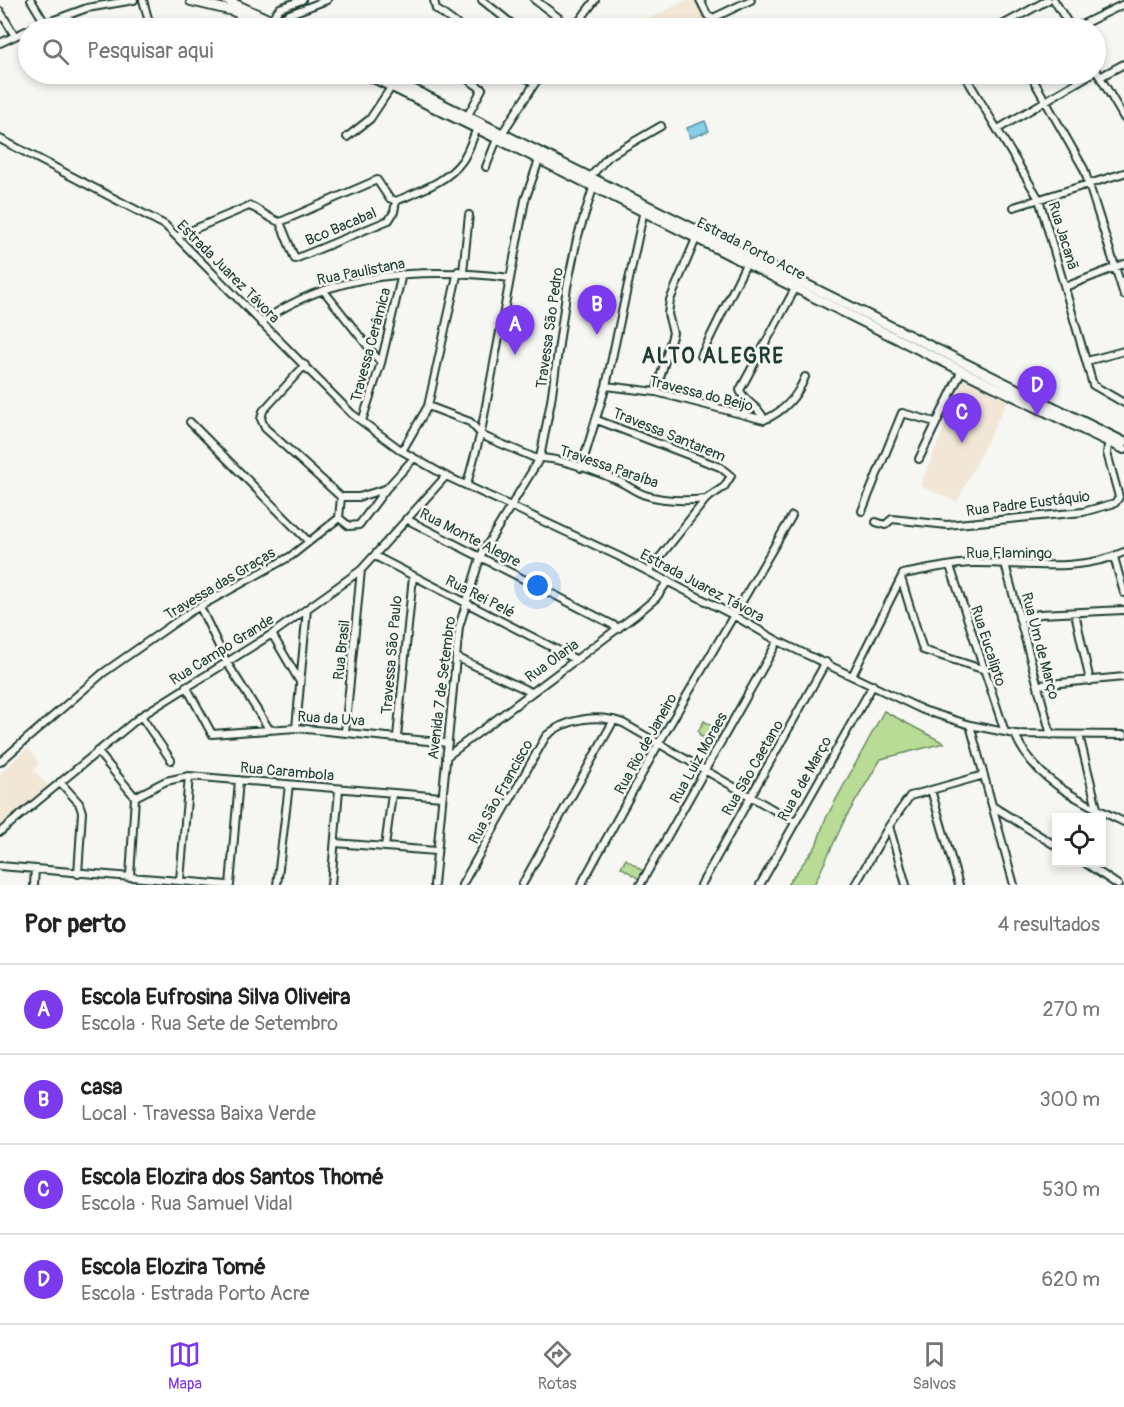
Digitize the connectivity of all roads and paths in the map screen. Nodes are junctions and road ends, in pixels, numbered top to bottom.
1 (31, 0) edge
2 (134, 0) edge
3 (143, 0) edge
4 (181, 0) edge
5 (192, 0) edge
6 (226, 0) edge
7 (302, 0) edge
8 (327, 0) edge
9 (434, 0) edge
10 (482, 0) edge
11 (535, 0) edge
12 (700, 0) edge
13 (751, 0) edge
14 (1048, 0) edge
15 (1054, 0) edge
16 (592, 1) edge
17 (1124, 4) edge
18 (0, 11) edge
19 (42, 18) edge
20 (59, 18) edge
21 (147, 18) edge
22 (253, 18) edge
23 (260, 18) edge
24 (274, 18) edge
25 (286, 18) edge
26 (448, 18) edge
27 (504, 18) edge
28 (559, 18) edge
29 (580, 18) edge
30 (1017, 18) edge
31 (1066, 18) edge
32 (1094, 18) edge
33 (18, 35) edge
34 (15, 36) junction
35 (0, 43) edge
36 (1124, 64) edge
37 (1106, 69) edge
38 (388, 84) edge
39 (403, 84) edge
40 (475, 84) edge
41 (533, 84) edge
42 (970, 84) edge
43 (1036, 84) edge
44 (1073, 84) edge
45 (1104, 84) edge
46 (392, 86) junction
47 (1046, 99) junction
48 (468, 115) junction
49 (1124, 118) edge
50 (478, 125) junction
51 (661, 126) dead end
52 (998, 129) junction
53 (500, 136) junction
54 (346, 137) dead end
55 (0, 139) edge
56 (541, 155) junction
57 (486, 166) dead end
58 (1124, 173) edge
59 (592, 180) junction
60 (1089, 185) junction
61 (1039, 199) junction
62 (396, 201) junction
63 (645, 207) junction
64 (1014, 207) dead end
65 (469, 215) dead end
66 (280, 222) junction
67 (698, 234) junction
68 (178, 236) junction
69 (747, 262) junction
70 (1124, 264) edge
71 (1116, 267) junction
72 (460, 272) junction
73 (402, 274) junction
74 (510, 278) junction
75 (797, 284) junction
76 (1065, 287) junction
77 (324, 291) junction
78 (1124, 295) edge
79 (261, 323) junction
80 (1124, 351) edge
81 (701, 356) dead end
82 (1087, 362) junction
83 (381, 363) junction
84 (306, 365) junction
85 (961, 372) junction
86 (805, 377) dead end
87 (606, 386) junction
88 (656, 392) junction
89 (1124, 402) edge
90 (428, 406) junction
91 (597, 420) junction
92 (764, 420) junction
93 (362, 421) junction
94 (190, 422) dead end
95 (935, 422) junction
96 (481, 432) junction
97 (1110, 439) junction
98 (1124, 442) edge
99 (1124, 449) edge
100 (402, 451) junction
101 (414, 458) junction
102 (540, 458) junction
103 (919, 459) dead end
104 (582, 468) junction
105 (446, 476) junction
106 (466, 484) junction
107 (386, 489) junction
108 (341, 497) junction
109 (706, 500) junction
110 (512, 506) junction
111 (862, 511) dead end
112 (792, 516) dead end
113 (339, 518) junction
114 (406, 519) junction
115 (876, 522) dead end
116 (309, 542) junction
117 (1124, 552) edge
118 (481, 555) junction
119 (375, 556) junction
120 (1114, 557) junction
121 (1005, 564) junction
122 (950, 566) junction
123 (361, 570) junction
124 (650, 572) junction
125 (413, 576) junction
126 (902, 576) junction
127 (668, 581) junction
128 (1124, 593) edge
129 (466, 604) junction
130 (200, 607) junction
131 (308, 609) junction
132 (1124, 610) edge
133 (1075, 613) junction
134 (733, 615) junction
135 (1019, 618) junction
136 (619, 628) junction
137 (272, 634) junction
138 (778, 641) junction
139 (456, 657) junction
140 (575, 659) junction
141 (226, 661) junction
142 (826, 662) junction
143 (982, 669) junction
144 (852, 675) junction
145 (1124, 677) edge
146 (1090, 681) junction
147 (300, 683) junction
148 (873, 685) junction
149 (1039, 685) junction
150 (186, 686) junction
151 (531, 692) junction
152 (141, 716) junction
153 (614, 720) junction
154 (970, 725) junction
155 (296, 728) junction
156 (269, 729) junction
157 (345, 732) junction
158 (1005, 732) junction
159 (1015, 734) junction
160 (1051, 735) junction
161 (1079, 735) junction
162 (1124, 735) edge
163 (397, 737) junction
164 (448, 743) junction
165 (659, 743) junction
166 (97, 751) junction
167 (446, 757) junction
168 (171, 760) dead end
169 (0, 762) edge
170 (706, 771) junction
171 (984, 775) junction
172 (189, 776) junction
173 (239, 780) junction
174 (60, 782) junction
175 (289, 785) junction
176 (339, 789) junction
177 (931, 790) junction
178 (392, 794) junction
179 (135, 797) junction
180 (442, 797) junction
181 (750, 797) junction
182 (994, 807) junction
183 (1097, 808) junction
184 (795, 822) junction
185 (1124, 822) edge
186 (889, 826) junction
187 (0, 832) edge
188 (335, 843) junction
189 (1052, 843) edge
190 (385, 847) junction
191 (436, 851) junction
192 (0, 866) edge
193 (1091, 867) edge
194 (35, 869) junction
195 (78, 874) junction
196 (130, 876) junction
197 (180, 880) junction
198 (171, 882) edge
199 (34, 885) edge
200 (228, 885) edge
201 (277, 885) edge
202 (331, 885) edge
203 (434, 885) edge
204 (462, 885) edge
205 (522, 885) edge
206 (581, 885) edge
207 (640, 885) edge
208 (701, 885) edge
209 (760, 885) edge
210 (855, 885) edge
211 (906, 885) edge
212 (958, 885) edge
213 (1014, 885) edge
214 (1118, 885) edge

1 - 19 street
2 - 20 street
3 - 21 street
4 - 5 main road
5 - 22 main road
6 - 23 main road
7 - 24 street
8 - 25 street
9 - 26 street
10 - 27 street
11 - 28 street
12 - 13 street
14 - 30 street
15 - 31 street
16 - 29 street
17 - 32 street
18 - 34 street
33 - 34 street
34 - 35 street
36 - 37 street
38 - 46 main road, Estrada Porto Acre
39 - 48 main road, Estrada Porto Acre
40 - 48 street
41 - 53 street
42 - 52 street, Rua Jacanã
43 - 47 street
44 - 47 street
45 - 49 street
46 - 50 main road, Estrada Porto Acre
46 - 54 street
47 - 52 street
47 - 60 street
48 - 50 main road, Estrada Porto Acre
50 - 53 main road, Estrada Porto Acre
50 - 62 street
51 - 59 street
52 - 61 street, Rua Jacanã
53 - 56 main road, Estrada Porto Acre
53 - 57 street
55 - 68 street, Estrada Juarez Távora
56 - 59 main road, Estrada Porto Acre
56 - 74 street
58 - 60 street
59 - 63 main road, Estrada Porto Acre
59 - 102 street, Travessa São Pedro
60 - 61 street
60 - 71 street
61 - 64 street
61 - 76 street, Rua Jacanã
62 - 66 street, Bco Bacabal
62 - 66 street, Bco Bacabal
63 - 67 main road, Estrada Porto Acre
63 - 87 street
65 - 72 street
66 - 68 street
67 - 69 main road, Estrada Porto Acre
67 - 75 main road, Estrada Porto Acre
67 - 88 street
68 - 79 street, Estrada Juarez Távora
69 - 75 main road, Estrada Porto Acre
69 - 81 street
70 - 71 street
71 - 76 street
71 - 78 street
72 - 73 street, Rua Paulistana
72 - 74 street, Rua Paulistana
72 - 90 street
73 - 77 street, Rua Paulistana
73 - 83 street, Travessa Cerâmica
74 - 96 street
75 - 85 main road, Estrada Porto Acre
75 - 92 street
75 - 97 main road, Estrada Porto Acre
76 - 82 street, Rua Jacanã
77 - 79 street, Rua Paulistana
77 - 83 street
79 - 84 street, Estrada Juarez Távora
80 - 82 street
82 - 89 street, Rua Jacanã
83 - 93 street, Travessa Cerâmica
84 - 93 street, Estrada Juarez Távora
84 - 108 street
85 - 95 street
85 - 97 main road, Estrada Porto Acre
86 - 92 street, Travessa do Beijo
87 - 88 street, Travessa do Beijo
87 - 91 street
88 - 92 street, Travessa do Beijo
90 - 96 street, Travessa Paraíba
90 - 100 street
91 - 104 street
91 - 109 street, Travessa Santarem
93 - 100 street, Estrada Juarez Távora
94 - 116 street
95 - 103 street
95 - 111 street
96 - 102 street, Travessa Paraíba
96 - 106 street
97 - 98 main road, Estrada Porto Acre
97 - 99 main road, Estrada Porto Acre
97 - 115 street, Rua Padre Eustáquio
100 - 101 street, Estrada Juarez Távora
101 - 105 street, Estrada Juarez Távora
101 - 107 street
102 - 104 street, Travessa Paraíba
102 - 110 street, Travessa São Pedro
104 - 109 street, Travessa Paraíba
105 - 106 street, Estrada Juarez Távora
105 - 114 street, Rua Campo Grande
106 - 110 street, Estrada Juarez Távora
107 - 108 street
107 - 113 street
108 - 113 street
109 - 124 street
110 - 118 street, Avenida 7 de Setembro
110 - 124 street, Estrada Juarez Távora
112 - 134 street, Rua Rio de Janeiro
113 - 116 street, Travessa das Graças
114 - 118 street, Rua Monte Alegre
114 - 119 street, Rua Campo Grande
116 - 130 street, Travessa das Graças
117 - 120 street, Rua Flamingo
118 - 129 street, Avenida 7 de Setembro
118 - 136 street, Rua Monte Alegre
119 - 123 street, Rua Campo Grande
119 - 125 street, Rua Rei Pelé
120 - 121 street, Rua Flamingo
120 - 128 street
121 - 122 street, Rua Flamingo
121 - 135 street, Rua Um de Março
122 - 126 street, Rua Flamingo
122 - 143 street, Rua Eucalipto
123 - 131 street, Rua Campo Grande
123 - 157 street, Rua Brasil
124 - 127 street, Estrada Juarez Távora
125 - 129 street, Rua Rei Pelé
125 - 163 street, Travessa São Paulo
126 - 143 street
126 - 144 street
127 - 134 street, Estrada Juarez Távora
127 - 136 street, Rua Olaria
129 - 139 street, Avenida 7 de Setembro
129 - 140 street, Rua Rei Pelé
130 - 141 street
130 - 169 street, Travessa das Graças
131 - 137 street, Rua Campo Grande
131 - 147 street
132 - 133 street
133 - 135 street
133 - 146 street
134 - 138 street, Estrada Juarez Távora
134 - 165 street, Rua Rio de Janeiro
135 - 149 street, Rua Um de Março
136 - 140 street, Rua Olaria
137 - 141 street, Rua Campo Grande
137 - 147 street
138 - 142 street, Estrada Juarez Távora
138 - 170 street, Rua Luiz Moraes
139 - 151 street
139 - 164 street, Avenida 7 de Setembro
140 - 151 street, Rua Olaria
141 - 150 street, Rua Campo Grande
141 - 156 street
142 - 144 street, Estrada Juarez Távora
142 - 181 street, Rua São Caetano
143 - 158 street, Rua Eucalipto
144 - 148 street, Estrada Juarez Távora
145 - 146 street
146 - 149 street
147 - 155 street
148 - 154 street, Estrada Juarez Távora
148 - 184 street, Rua 8 de Março
149 - 160 street, Rua Um de Março
150 - 152 street, Rua Campo Grande
150 - 156 street, Rua da Uva
151 - 167 street, Rua Olaria
152 - 166 street, Rua Campo Grande
152 - 168 street
153 - 165 street, Rua São Francisco
153 - 204 street, Rua São Francisco
153 - 205 street
154 - 158 street, Estrada Juarez Távora
154 - 171 street
155 - 156 street, Rua da Uva
155 - 157 street, Rua da Uva
157 - 163 street, Rua da Uva
158 - 159 street, Estrada Juarez Távora
159 - 160 street, Estrada Juarez Távora
159 - 183 street
160 - 161 street, Estrada Juarez Távora
161 - 162 street, Estrada Juarez Távora
161 - 183 street
163 - 164 street, Rua da Uva
164 - 167 street, Avenida 7 de Setembro
165 - 170 street, Rua São Francisco
165 - 206 street, Rua Rio de Janeiro
166 - 174 street, Rua Campo Grande
166 - 179 street
167 - 180 street, Avenida 7 de Setembro
170 - 181 street, Rua São Francisco
170 - 207 street, Rua Luiz Moraes
171 - 177 street
171 - 182 street
172 - 173 street, Rua Carambola
172 - 179 street, Rua Carambola
172 - 197 street
173 - 175 street, Rua Carambola
173 - 200 street
174 - 187 street, Rua Campo Grande
174 - 195 street
175 - 176 street, Rua Carambola
175 - 201 street
176 - 178 street, Rua Carambola
176 - 188 street
177 - 186 street
177 - 212 street
178 - 180 street, Rua Carambola
178 - 190 street
179 - 196 street
180 - 191 street, Avenida 7 de Setembro
181 - 184 street, Rua São Francisco
181 - 208 street, Rua São Caetano
182 - 189 street
182 - 213 street
183 - 185 street
184 - 209 street, Rua 8 de Março
186 - 210 street
186 - 211 street
188 - 190 street
188 - 202 street
190 - 191 street
191 - 203 street, Avenida 7 de Setembro
192 - 194 street
193 - 214 street
194 - 195 street
194 - 199 street
195 - 196 street
196 - 198 street
197 - 198 street
197 - 200 street

